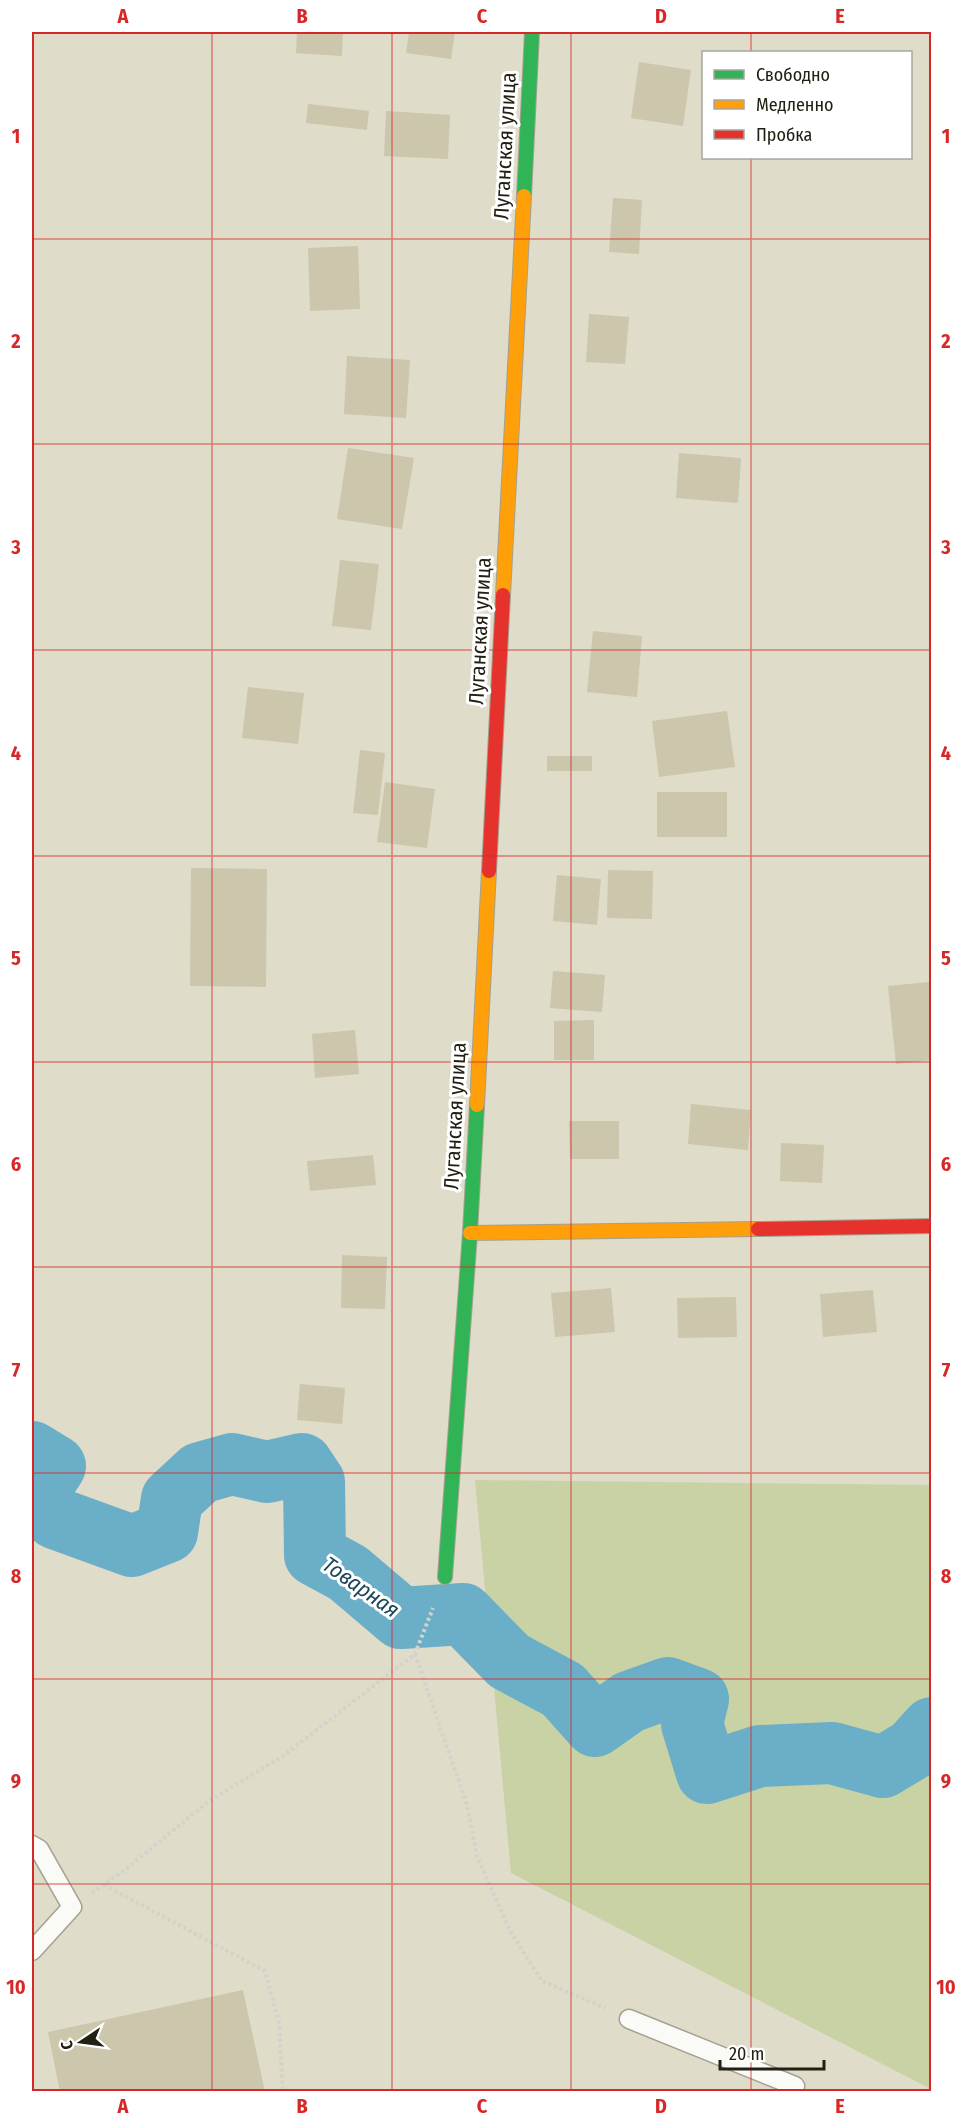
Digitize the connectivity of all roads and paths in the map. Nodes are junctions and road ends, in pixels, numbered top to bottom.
1 (532, 32) edge
2 (932, 1226) edge
3 (470, 1233) junction
4 (445, 1576) joint
5 (416, 1653) junction
6 (32, 1845) edge
7 (104, 1885) junction
8 (72, 1907) junction
9 (32, 1951) edge
10 (629, 2019) joint
11 (800, 2089) edge
12 (283, 2091) edge
13 (773, 2091) edge

1 - 3 street, Луганская улица
2 - 3 street
3 - 4 street, Луганская улица
4 - 5 path
5 - 7 path
5 - 10 path
6 - 8 lane
7 - 8 path
7 - 12 path
8 - 9 lane
10 - 11 lane
11 - 13 lane

